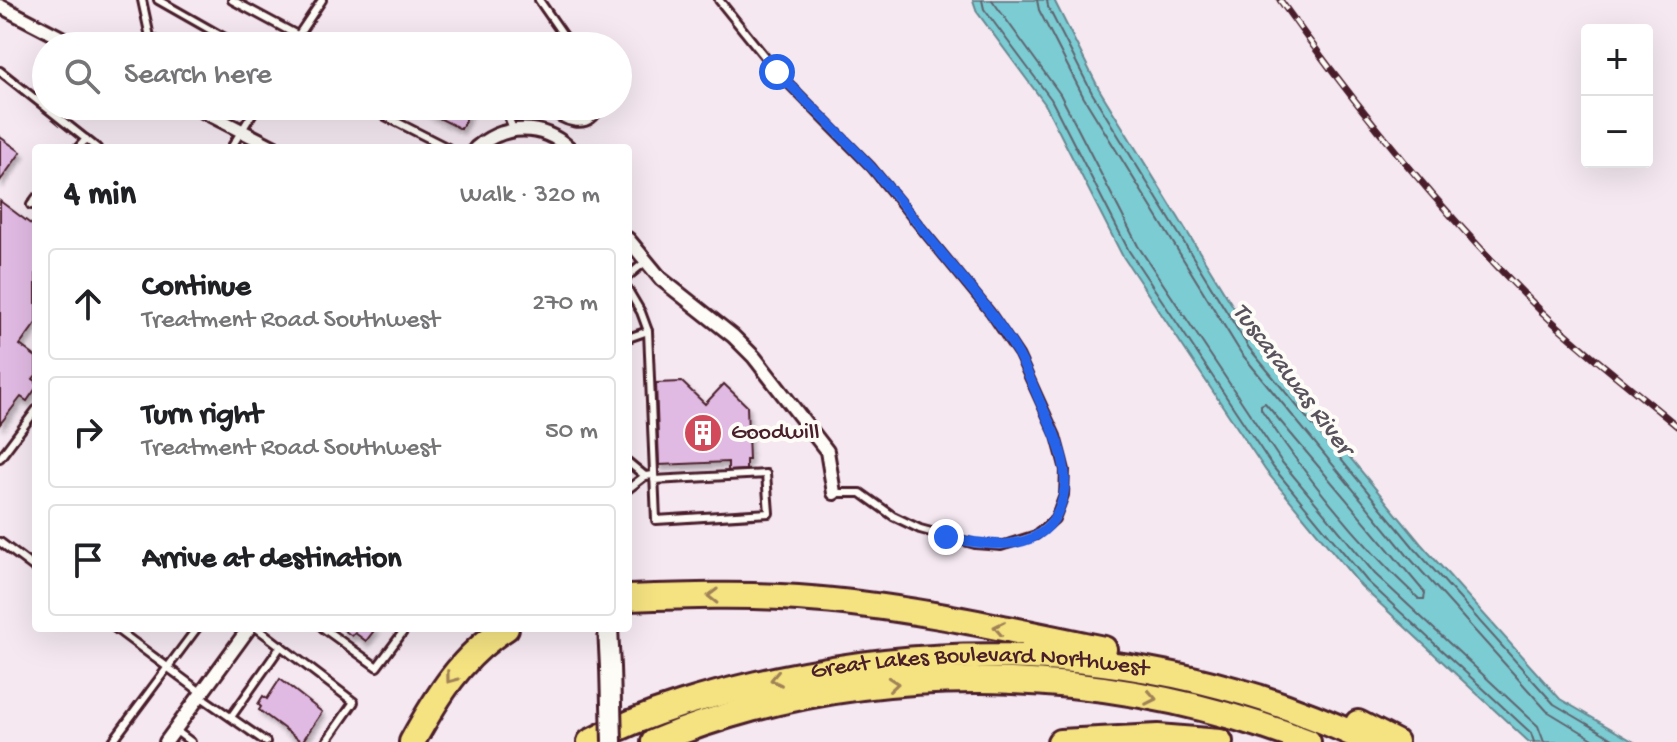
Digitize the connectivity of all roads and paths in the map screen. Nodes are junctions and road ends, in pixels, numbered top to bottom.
1 (142, 0) edge
2 (158, 0) edge
3 (232, 0) edge
4 (322, 0) edge
5 (539, 0) edge
6 (719, 0) edge
7 (0, 6) edge
8 (50, 32) edge
9 (149, 32) edge
10 (214, 32) edge
11 (291, 32) edge
12 (299, 32) edge
13 (561, 32) edge
14 (0, 71) edge
15 (32, 96) edge
16 (62, 120) edge
17 (220, 120) edge
18 (249, 120) edge
19 (393, 120) edge
20 (509, 120) edge
21 (564, 120) edge
22 (586, 120) edge
23 (513, 129) junction
24 (243, 132) junction
25 (86, 139) junction
26 (82, 144) edge
27 (92, 144) edge
28 (234, 144) edge
29 (267, 144) edge
30 (440, 144) edge
31 (482, 144) edge
32 (563, 144) edge
33 (632, 244) edge
34 (645, 262) junction
35 (632, 273) edge
36 (632, 297) edge
37 (648, 331) junction
38 (632, 337) edge
39 (32, 415) edge
40 (0, 458) edge
41 (632, 465) edge
42 (645, 476) junction
43 (654, 478) junction
44 (632, 486) edge
45 (834, 493) joint
46 (0, 542) edge
47 (32, 566) edge
48 (632, 598) edge
49 (120, 632) edge
50 (194, 632) edge
51 (246, 632) edge
52 (262, 632) edge
53 (329, 632) edge
54 (403, 632) edge
55 (501, 632) edge
56 (608, 632) edge
57 (281, 646) junction
58 (168, 668) junction
59 (201, 694) junction
60 (231, 717) junction
61 (175, 730) junction
62 (112, 742) edge
63 (166, 742) edge
64 (191, 742) edge
65 (266, 742) edge
66 (326, 742) edge
67 (412, 742) edge
68 (590, 742) edge
69 (612, 742) edge
70 (654, 742) edge
71 (1060, 742) edge
72 (1220, 742) edge
73 (1308, 742) edge
74 (1370, 742) edge
75 (1395, 742) edge

1 - 9 lane
2 - 10 lane
3 - 11 lane
4 - 12 lane
5 - 13 lane
6 - 45 lane
7 - 8 street
14 - 15 lane
16 - 25 lane
17 - 24 street
18 - 24 lane
19 - 30 lane
20 - 23 lane
21 - 22 lane
23 - 31 street
23 - 32 street
24 - 28 lane
24 - 29 street
25 - 26 lane
25 - 27 lane
33 - 34 street
34 - 35 lane
34 - 45 street
36 - 37 lane
37 - 38 lane
37 - 43 lane
39 - 40 lane
41 - 42 lane
42 - 43 lane
42 - 44 lane
43 - 43 lane
46 - 47 lane
75 -> 48 highway
49 - 58 lane
50 - 58 lane
51 - 59 street
52 - 57 lane
53 - 54 lane
55 -> 67 highway
56 - 69 main road, bridge
57 - 60 lane
57 - 66 lane
58 - 59 lane
58 - 62 lane
59 - 60 lane
59 - 61 street
60 - 65 lane
61 - 63 street
61 - 64 lane
74 -> 68 highway, Great Lakes Boulevard Northwest
70 -> 73 highway, Great Lakes Boulevard Northwest
71 - 72 highway

